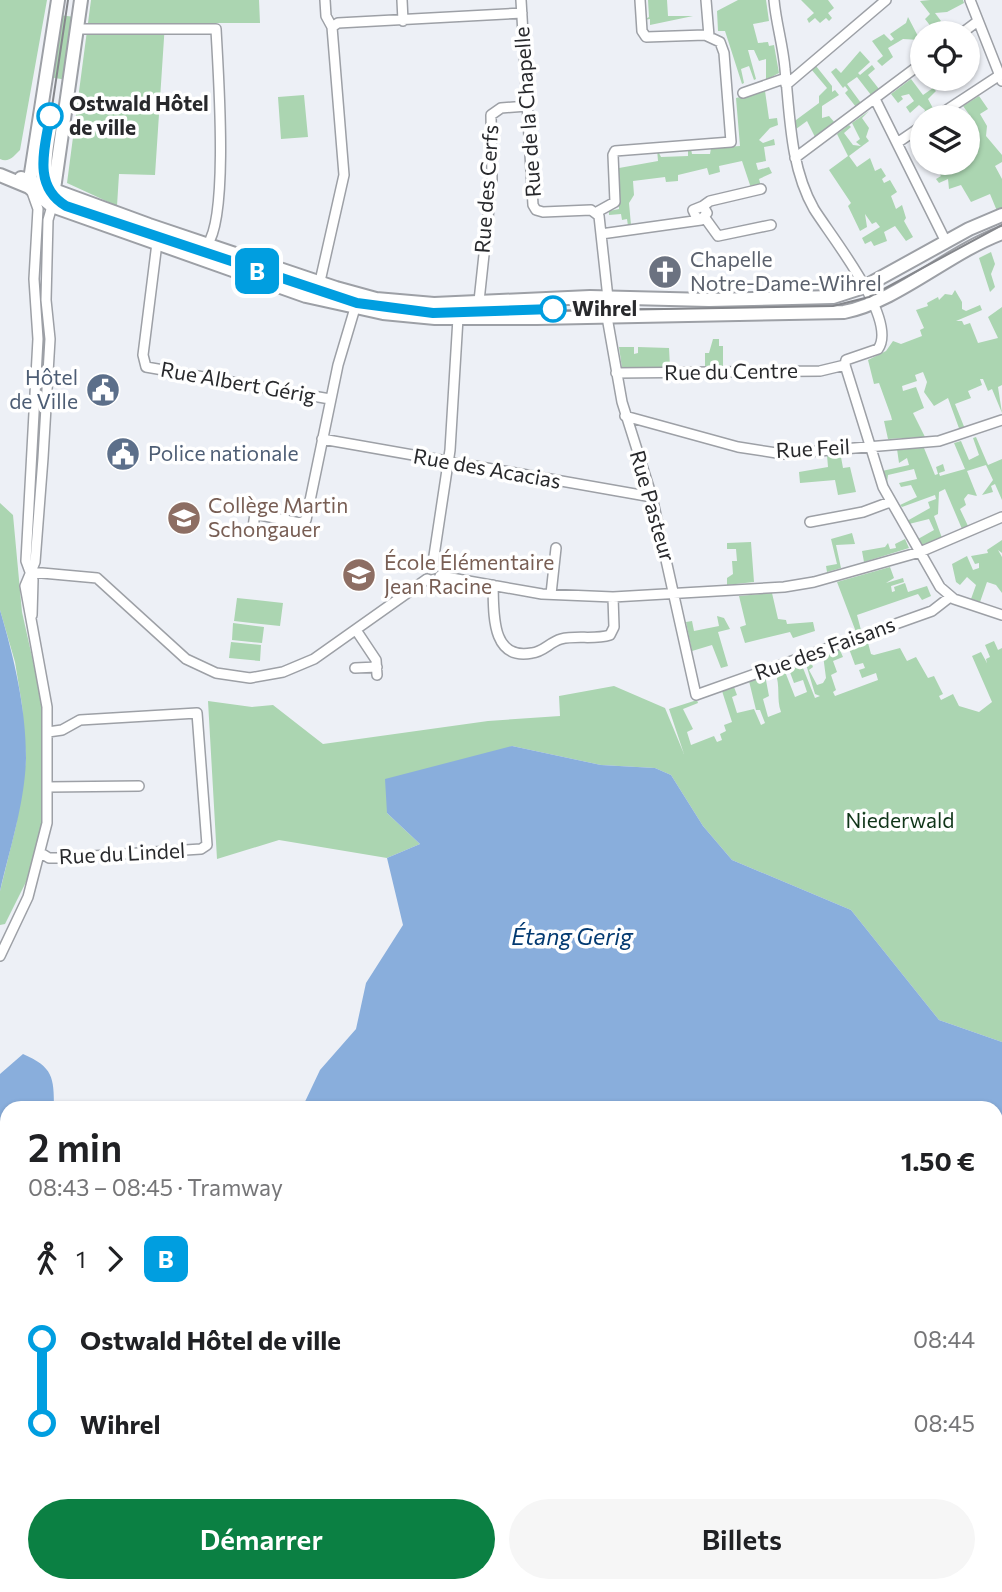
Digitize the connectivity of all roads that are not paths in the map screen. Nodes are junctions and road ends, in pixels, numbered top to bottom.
1 (58, 0) edge
2 (82, 0) edge
3 (324, 0) edge
4 (402, 0) edge
5 (521, 0) edge
6 (640, 0) edge
7 (706, 0) edge
8 (774, 0) edge
9 (886, 0) edge
10 (970, 0) edge
11 (522, 13) junction
12 (403, 21) junction
13 (978, 21) edge
14 (980, 26) edge
15 (332, 27) junction
16 (77, 29) junction
17 (709, 36) junction
18 (910, 72) edge
19 (1001, 78) edge
20 (786, 81) junction
21 (743, 93) dead end
22 (875, 99) junction
23 (956, 105) edge
24 (527, 106) junction
25 (910, 135) edge
26 (897, 143) junction
27 (795, 158) junction
28 (32, 164) junction
29 (0, 174) edge
30 (15, 176) junction
31 (31, 183) junction
32 (761, 190) dead end
33 (51, 197) junction
34 (597, 212) junction
35 (71, 213) junction
36 (1002, 215) edge
37 (701, 219) junction
38 (771, 225) dead end
39 (49, 233) junction
40 (1002, 233) edge
41 (601, 234) junction
42 (946, 242) junction
43 (157, 243) junction
44 (206, 245) junction
45 (321, 283) junction
46 (864, 287) junction
47 (608, 298) junction
48 (316, 299) junction
49 (479, 301) junction
50 (872, 303) junction
51 (355, 308) junction
52 (607, 317) junction
53 (458, 318) junction
54 (38, 353) junction
55 (49, 354) junction
56 (845, 365) junction
57 (616, 373) junction
58 (330, 399) junction
59 (625, 416) junction
60 (1002, 420) edge
61 (322, 439) junction
62 (868, 445) junction
63 (32, 456) junction
64 (43, 458) junction
65 (449, 464) junction
66 (652, 497) junction
67 (890, 502) junction
68 (1002, 517) edge
69 (810, 522) dead end
70 (253, 527) dead end
71 (556, 548) dead end
72 (920, 552) junction
73 (432, 569) junction
74 (31, 572) junction
75 (440, 576) junction
76 (427, 579) junction
77 (493, 585) junction
78 (551, 594) junction
79 (676, 594) junction
80 (613, 597) junction
81 (950, 597) junction
82 (1002, 615) edge
83 (356, 630) junction
84 (355, 668) dead end
85 (696, 695) joint
86 (48, 732) junction
87 (139, 786) dead end
88 (48, 787) junction
89 (41, 852) junction
90 (0, 956) edge

1 - 28 main road
2 - 16 main road
3 - 15 street
4 - 12 street
5 - 11 street, Rue de la Chapelle
6 - 17 street
7 - 17 street
8 - 20 street
9 - 20 street
10 - 13 street
11 - 12 street, Rue de la Chapelle
11 - 24 street, Rue de la Chapelle
12 - 15 street, Rue de la Chapelle
14 - 19 street
15 - 45 street
16 - 33 main road
16 - 44 street
17 - 34 street
18 - 22 street
19 - 23 street
20 - 21 street
20 - 27 street
22 - 26 street
22 - 27 street
24 - 34 street, Rue de la Chapelle
24 - 49 street, Rue des Cerfs
25 - 26 street
26 - 42 street
27 - 46 street
28 - 30 main road
28 - 31 main road
29 - 30 main road
29 - 31 main road
30 - 31 main road
31 - 33 main road
31 - 33 street
32 - 37 street
33 - 35 main road
33 - 39 street
33 - 44 main road
33 - 54 street
34 - 41 street
35 - 39 street
35 - 43 main road
36 - 42 main road
37 - 38 street
37 - 41 street
39 - 55 street
40 - 50 main road
41 - 47 street
42 - 46 main road
43 - 48 main road
43 - 58 street, Rue Albert Gérig
44 - 45 main road
45 - 48 street
45 - 49 main road
46 - 47 main road
46 - 50 street
47 - 49 main road
47 - 52 street
48 - 51 main road
50 - 52 main road
50 - 56 street, Rue du Centre
51 - 53 main road
51 - 58 street
52 - 53 main road
52 - 57 street, Rue Pasteur
53 - 65 street
54 - 55 street
54 - 63 street
55 - 64 street
56 - 57 street, Rue du Centre
56 - 62 street
57 - 59 street, Rue Pasteur
58 - 61 street
59 - 62 street, Rue Feil
59 - 66 street, Rue Pasteur
60 - 62 street, Rue Feil
61 - 65 street, Rue des Acacias
61 - 70 street
62 - 67 street
63 - 64 street
63 - 74 street
64 - 74 street
65 - 66 street, Rue des Acacias
65 - 73 street
66 - 79 street, Rue Pasteur
67 - 69 street
67 - 72 street
68 - 72 street
71 - 78 street
72 - 79 street
72 - 81 street
73 - 75 street
73 - 76 street
74 - 83 street
74 - 86 street
75 - 76 street
75 - 77 street
76 - 83 street
77 - 78 street
77 - 80 street
78 - 80 street
79 - 80 street
79 - 85 street, Rue Pasteur
81 - 82 street
81 - 85 street, Rue des Faisans
83 - 84 street
86 - 88 street
86 - 89 street, Rue du Lindel
87 - 88 street
88 - 89 street
89 - 90 street

